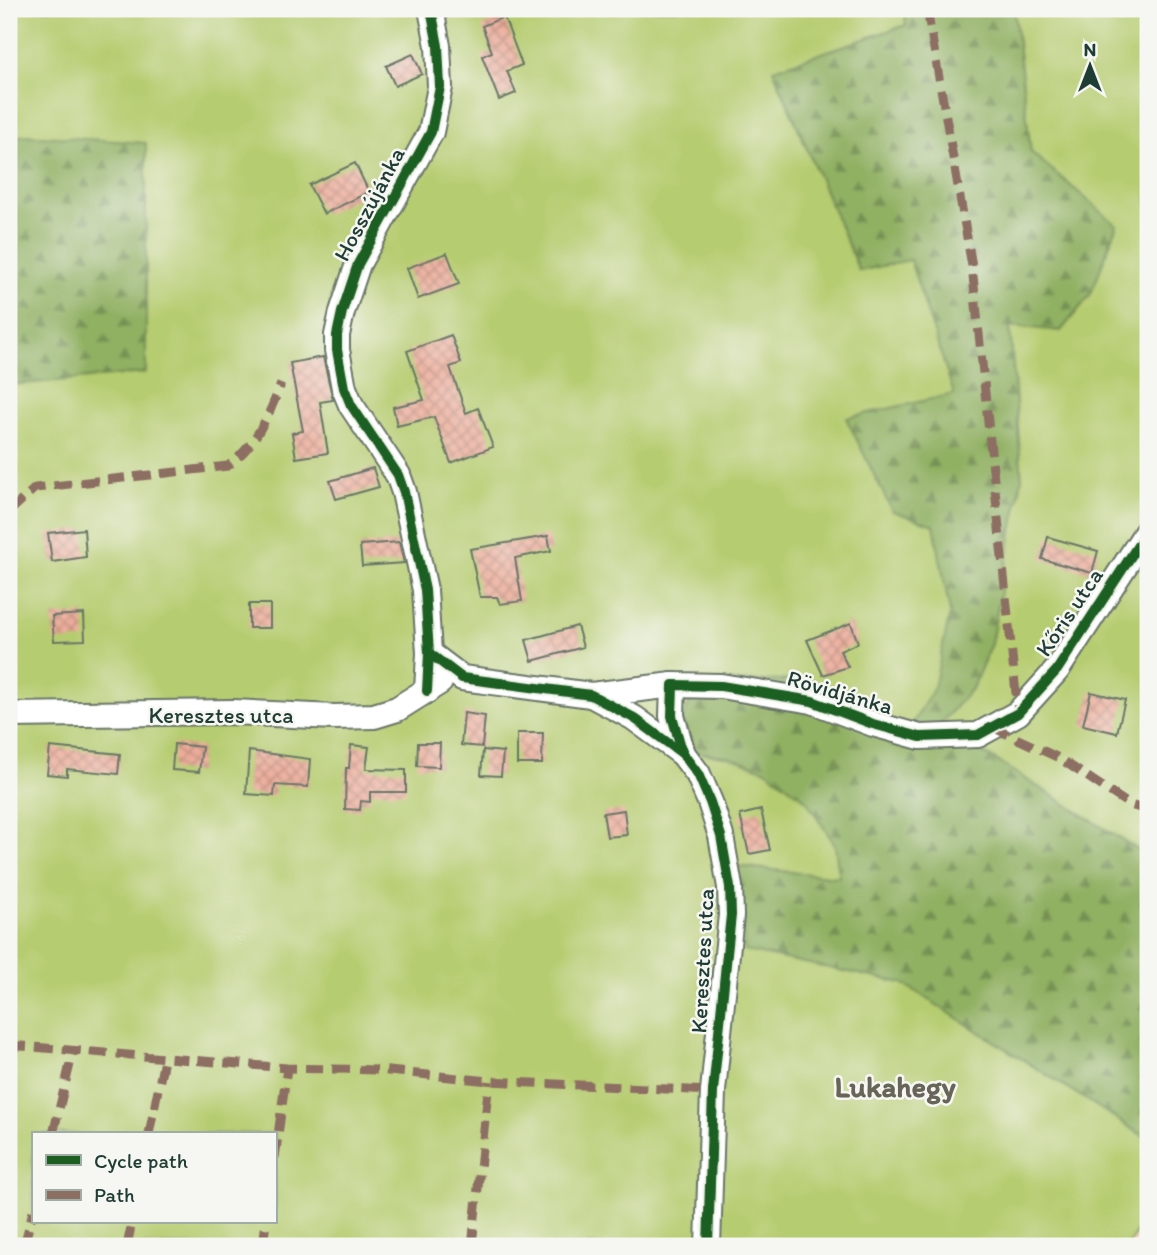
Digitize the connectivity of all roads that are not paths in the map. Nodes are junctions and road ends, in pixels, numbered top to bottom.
1 (431, 9) edge
2 (1148, 530) edge
3 (429, 653) junction
4 (462, 678) junction
5 (673, 685) junction
6 (427, 691) junction
7 (591, 695) junction
8 (1018, 713) joint
9 (9, 715) edge
10 (682, 754) junction
11 (708, 1246) edge

1 - 3 street, Hosszújánka
2 - 8 street, Kőris utca
3 - 4 street, Keresztes utca
3 - 6 street
4 - 6 street, Keresztes utca
4 - 7 street, Keresztes utca
5 - 7 street, Rövidjánka
5 - 8 street, Rövidjánka
5 - 10 street
6 - 9 street, Keresztes utca
7 - 10 street, Keresztes utca
10 - 11 street, Keresztes utca

